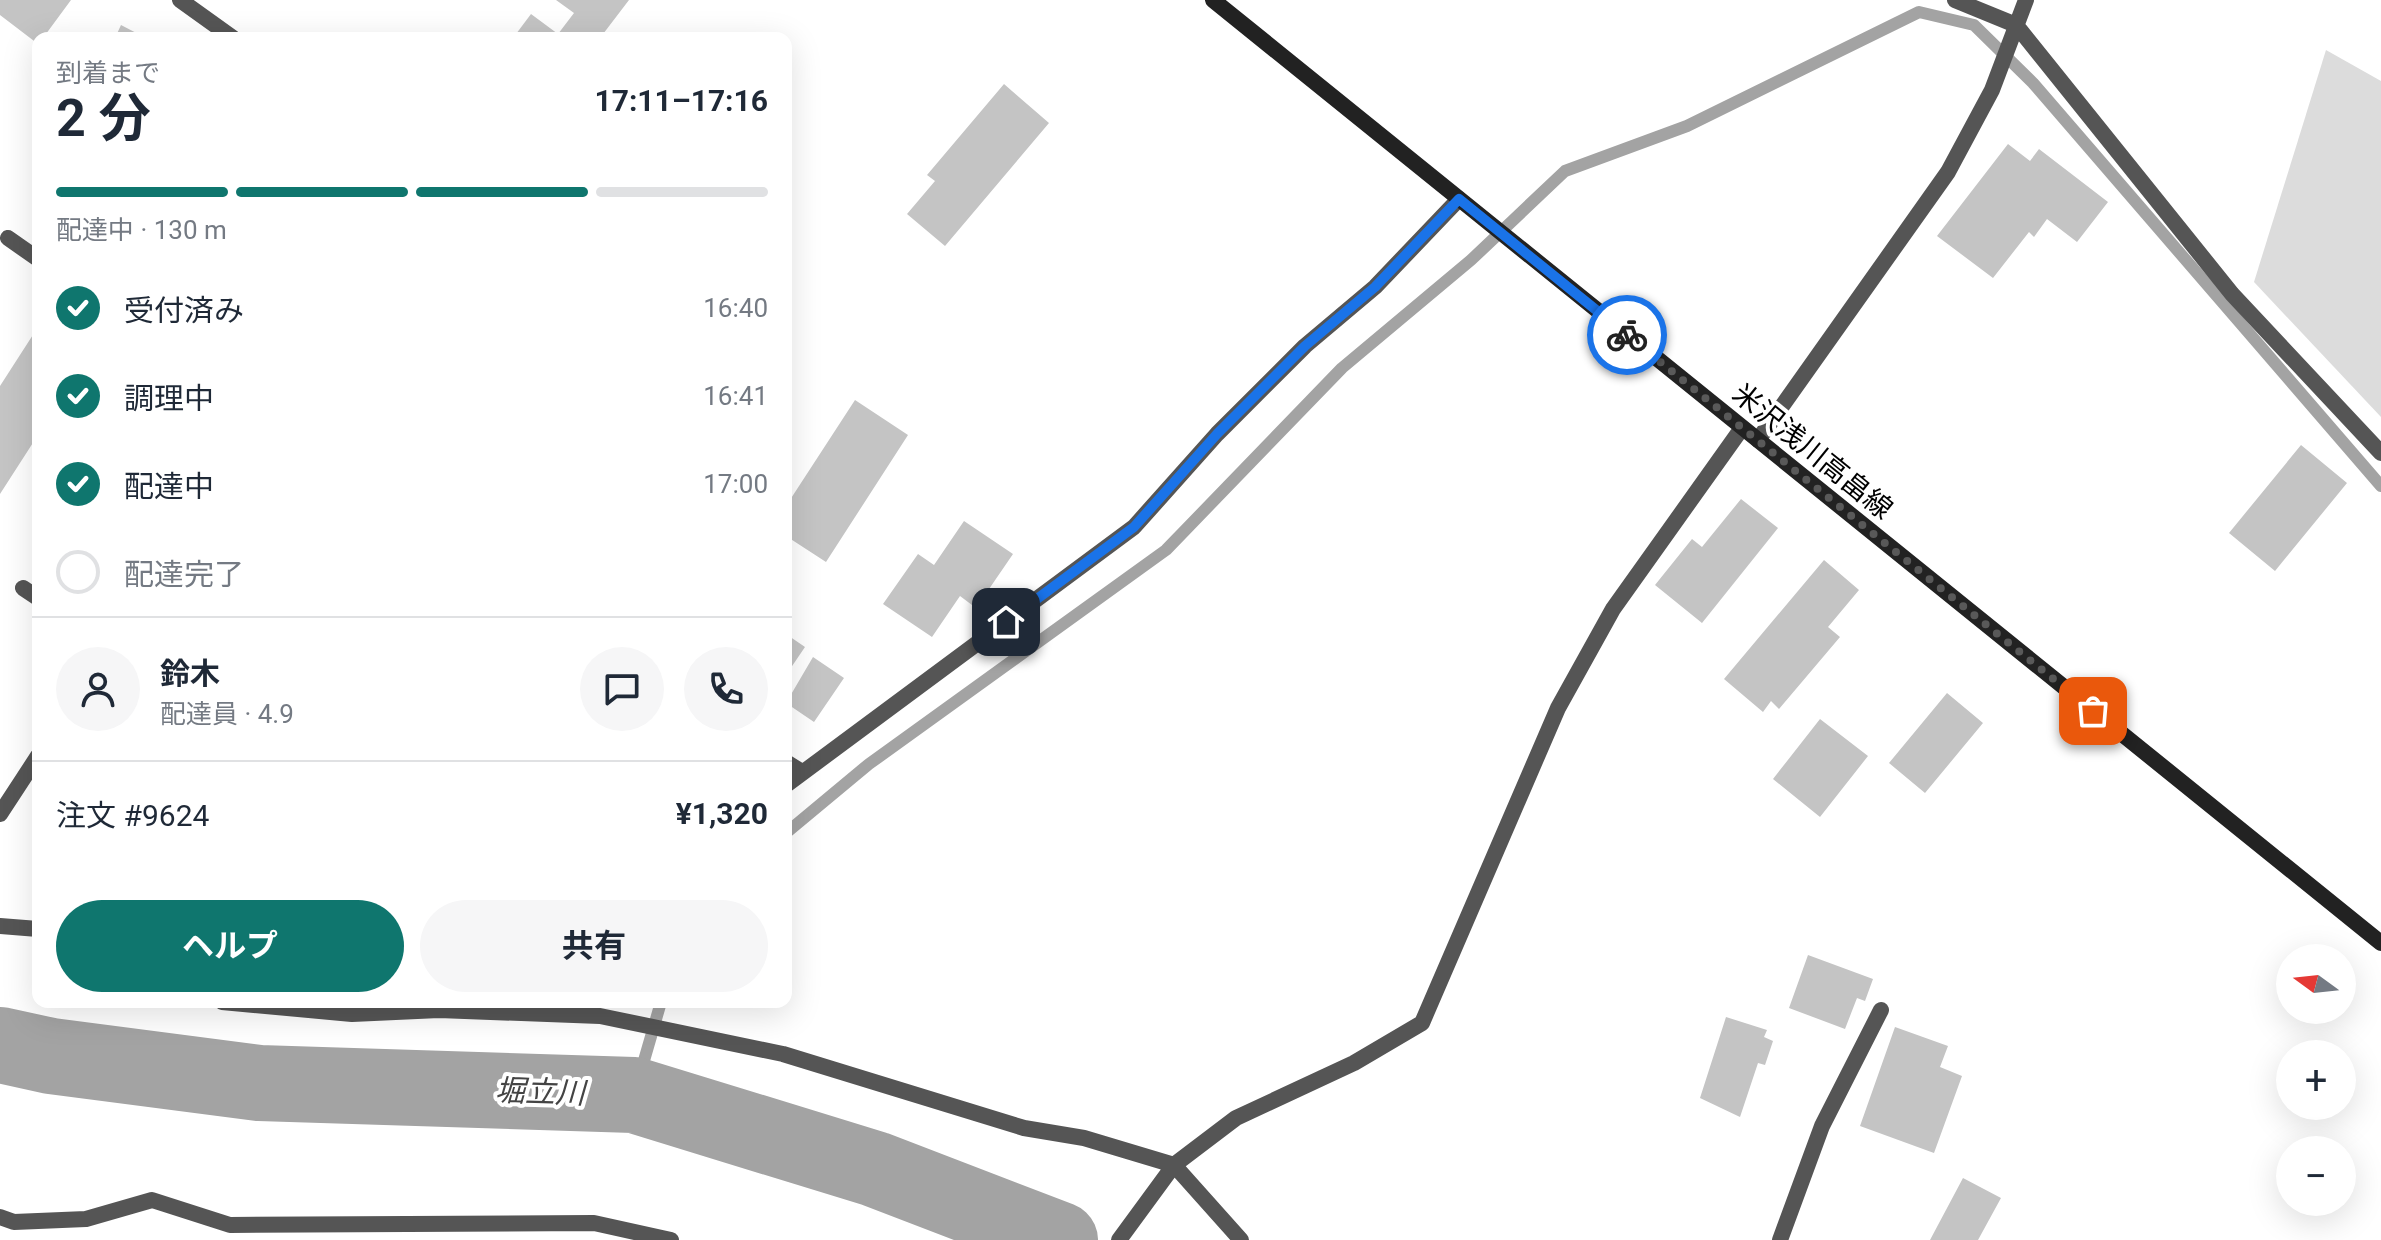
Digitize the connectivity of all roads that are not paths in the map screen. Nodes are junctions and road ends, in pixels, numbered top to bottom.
1 (180, 0) edge
2 (1213, 0) edge
3 (1955, 0) edge
4 (2026, 0) edge
5 (225, 32) edge
6 (2013, 32) junction
7 (1459, 199) junction
8 (8, 238) dead end
9 (32, 255) edge
10 (1742, 428) junction
11 (1758, 440) junction
12 (2381, 453) edge
13 (23, 588) dead end
14 (32, 594) edge
15 (32, 765) edge
16 (792, 766) edge
17 (802, 772) junction
18 (792, 780) edge
19 (0, 814) edge
20 (0, 926) edge
21 (32, 929) edge
22 (2381, 943) edge
23 (287, 1008) edge
24 (1881, 1010) dead end
25 (1174, 1165) junction
26 (0, 1217) edge
27 (671, 1240) edge
28 (1119, 1240) edge
29 (1241, 1240) edge
30 (1780, 1240) edge

1 - 5 street
2 - 7 main road, 米沢浅川高畠線
3 - 6 street
4 - 6 street
6 - 11 street
6 - 12 street
7 - 10 main road, 米沢浅川高畠線
7 - 17 street
8 - 9 street
10 - 11 main road, 米沢浅川高畠線
10 - 25 street
11 - 22 main road, 米沢浅川高畠線
13 - 14 street
15 - 19 street
16 - 17 street
17 - 18 street
20 - 21 street
23 - 25 street
24 - 30 street
25 - 28 street
25 - 29 street
26 - 27 street

